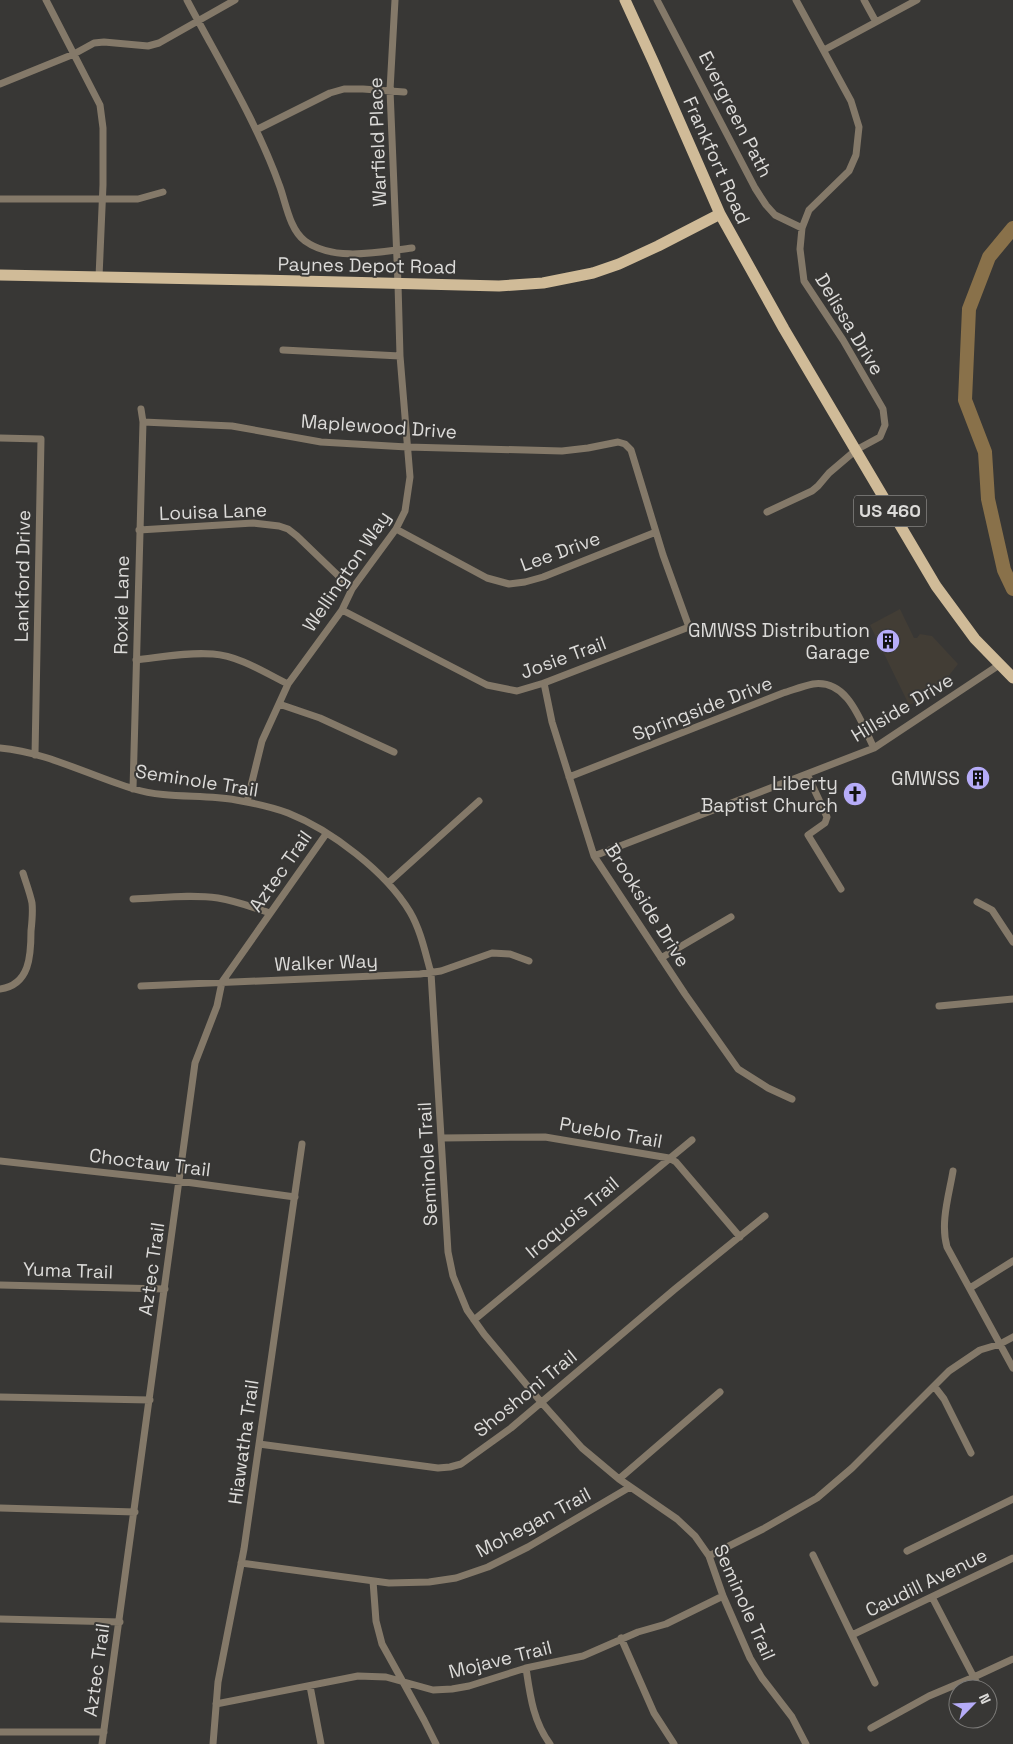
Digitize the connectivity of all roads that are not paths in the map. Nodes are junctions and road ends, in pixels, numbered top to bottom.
1 (46, 0) edge
2 (187, 0) edge
3 (235, 0) edge
4 (395, 0) edge
5 (625, 0) edge
6 (657, 0) edge
7 (796, 0) edge
8 (864, 0) edge
9 (914, 1) edge
10 (197, 20) junction
11 (876, 22) junction
12 (824, 50) junction
13 (74, 54) junction
14 (0, 84) edge
15 (390, 90) junction
16 (404, 92) dead end
17 (256, 130) junction
18 (163, 192) dead end
19 (0, 199) edge
20 (102, 199) junction
21 (720, 214) junction
22 (802, 228) junction
23 (412, 248) dead end
24 (397, 250) junction
25 (0, 275) edge
26 (99, 277) junction
27 (398, 284) junction
28 (283, 350) dead end
29 (400, 356) junction
30 (141, 409) dead end
31 (143, 422) junction
32 (0, 438) edge
33 (407, 447) junction
34 (856, 450) junction
35 (767, 512) dead end
36 (396, 529) junction
37 (139, 530) junction
38 (656, 532) junction
39 (352, 589) junction
40 (342, 610) junction
41 (136, 660) junction
42 (999, 665) junction
43 (1013, 678) edge
44 (544, 683) junction
45 (288, 684) junction
46 (279, 704) junction
47 (0, 748) edge
48 (874, 748) junction
49 (394, 752) dead end
50 (34, 755) junction
51 (807, 774) junction
52 (569, 776) junction
53 (133, 789) junction
54 (479, 801) dead end
55 (247, 802) junction
56 (326, 834) junction
57 (594, 856) junction
58 (23, 873) dead end
59 (388, 883) junction
60 (841, 889) dead end
61 (132, 899) dead end
62 (977, 902) dead end
63 (270, 913) junction
64 (731, 917) dead end
65 (1013, 942) edge
66 (661, 958) junction
67 (529, 961) dead end
68 (432, 973) junction
69 (222, 982) junction
70 (140, 986) dead end
71 (0, 989) edge
72 (1013, 999) edge
73 (939, 1006) dead end
74 (792, 1099) dead end
75 (442, 1138) junction
76 (692, 1140) dead end
77 (302, 1144) dead end
78 (669, 1158) junction
79 (0, 1161) edge
80 (953, 1171) dead end
81 (180, 1181) junction
82 (295, 1197) junction
83 (765, 1216) dead end
84 (740, 1237) junction
85 (1013, 1261) edge
86 (0, 1285) edge
87 (970, 1288) junction
88 (165, 1289) junction
89 (474, 1320) junction
90 (1013, 1337) edge
91 (1000, 1344) junction
92 (1013, 1368) edge
93 (934, 1386) junction
94 (720, 1392) dead end
95 (0, 1397) edge
96 (150, 1400) junction
97 (542, 1402) junction
98 (260, 1444) junction
99 (970, 1453) dead end
100 (619, 1479) junction
101 (630, 1487) junction
102 (1013, 1499) edge
103 (0, 1508) edge
104 (134, 1512) junction
105 (907, 1551) dead end
106 (813, 1555) dead end
107 (708, 1556) junction
108 (1013, 1558) edge
109 (241, 1563) junction
110 (373, 1581) junction
111 (723, 1596) junction
112 (932, 1597) junction
113 (0, 1619) edge
114 (120, 1622) junction
115 (852, 1636) junction
116 (621, 1638) junction
117 (1013, 1659) edge
118 (526, 1668) junction
119 (974, 1677) junction
120 (404, 1682) junction
121 (875, 1683) dead end
122 (310, 1686) junction
123 (216, 1704) junction
124 (871, 1728) dead end
125 (0, 1732) edge
126 (104, 1732) junction
127 (102, 1744) edge
128 (213, 1744) edge
129 (321, 1744) edge
130 (436, 1744) edge
131 (550, 1744) edge
132 (674, 1744) edge
133 (806, 1744) edge

1 - 13 street
2 - 10 street
3 - 10 street
4 - 15 street, Warfield Place
5 - 21 main road, Frankfort Road / US 460
6 - 22 street, Evergreen Path
7 - 12 street, Delissa Drive
8 - 11 street
9 - 11 street
10 - 13 street
10 - 17 street
11 - 12 street
12 - 22 street, Delissa Drive
13 - 14 street
13 - 20 street
15 - 16 street
15 - 17 street
15 - 24 street, Warfield Place
17 - 24 street
18 - 20 street
19 - 20 street
20 - 26 street
21 - 27 main road, Paynes Depot Road
21 - 34 main road, Frankfort Road / US 460
22 - 34 street, Delissa Drive
23 - 24 street
24 - 27 street, Warfield Place
25 - 26 main road, Paynes Depot Road
26 - 27 main road, Paynes Depot Road
27 - 29 street, Wellington Way
28 - 29 street
29 - 33 street, Wellington Way
30 - 31 street
31 - 33 street, Maplewood Drive
31 - 37 street, Roxie Lane
32 - 50 street, Lankford Drive
33 - 36 street, Wellington Way
33 - 38 street, Maplewood Drive
34 - 35 street
34 - 42 main road, US 460
36 - 38 street, Lee Drive
36 - 39 street, Wellington Way
37 - 39 street, Louisa Lane
37 - 41 street, Roxie Lane
38 - 44 street, Josie Trail
39 - 40 street, Wellington Way
40 - 44 street, Josie Trail
40 - 45 street, Wellington Way
41 - 45 street
41 - 53 street, Roxie Lane
42 - 43 main road, US 460
42 - 48 street, Hillside Drive
44 - 52 street, Brookside Drive
45 - 46 street, Wellington Way
46 - 49 street
46 - 55 street, Wellington Way
47 - 50 street, Seminole Trail
48 - 51 street, Hillside Drive
48 - 52 street, Springside Drive
50 - 53 street, Seminole Trail
51 - 57 street, Hillside Drive
51 - 60 street
52 - 57 street, Brookside Drive
53 - 55 street, Seminole Trail
54 - 59 street
55 - 56 street, Seminole Trail
56 - 59 street, Seminole Trail
56 - 63 street, Aztec Trail
57 - 66 street, Brookside Drive
58 - 71 street
59 - 68 street, Seminole Trail
61 - 63 street
62 - 65 street
63 - 69 street, Aztec Trail
64 - 66 street
66 - 74 street, Brookside Drive
67 - 68 street, Walker Way
68 - 69 street, Walker Way
68 - 75 street, Seminole Trail
69 - 70 street, Walker Way
69 - 81 street, Aztec Trail
72 - 73 street
75 - 78 street, Pueblo Trail
75 - 89 street, Seminole Trail
76 - 78 street, Iroquois Trail
77 - 82 street, Hiawatha Trail
78 - 84 street, Pueblo Trail
78 - 89 street, Iroquois Trail
79 - 81 street, Choctaw Trail
80 - 87 street
81 - 82 street, Choctaw Trail
81 - 88 street, Aztec Trail
82 - 98 street, Hiawatha Trail
83 - 84 street, Shoshoni Trail
84 - 97 street, Shoshoni Trail
85 - 87 street
86 - 88 street, Yuma Trail
87 - 91 street
88 - 96 street, Aztec Trail
89 - 97 street, Seminole Trail
90 - 91 street
91 - 92 street
91 - 93 street
93 - 99 street
93 - 107 street
94 - 100 street
95 - 96 street
96 - 104 street, Aztec Trail
97 - 98 street, Shoshoni Trail
97 - 100 street, Seminole Trail
98 - 109 street, Hiawatha Trail
100 - 101 street, Seminole Trail
101 - 107 street, Seminole Trail
101 - 110 street, Mohegan Trail
102 - 105 street
103 - 104 street
104 - 114 street, Aztec Trail
106 - 115 street
107 - 111 street, Seminole Trail
108 - 112 street, Caudill Avenue
109 - 110 street, Mohegan Trail
109 - 123 street, Hiawatha Trail
110 - 120 street
111 - 116 street, Mojave Trail
111 - 133 street, Seminole Trail
112 - 115 street, Caudill Avenue
112 - 119 street
113 - 114 street
114 - 126 street, Aztec Trail
115 - 121 street
116 - 118 street, Mojave Trail
116 - 132 street
117 - 119 street
118 - 120 street, Mojave Trail
118 - 131 street
119 - 124 street
120 - 122 street, Mojave Trail
120 - 130 street
122 - 123 street, Mojave Trail
122 - 129 street
123 - 128 street, Hiawatha Trail
125 - 126 street
126 - 127 street, Aztec Trail

